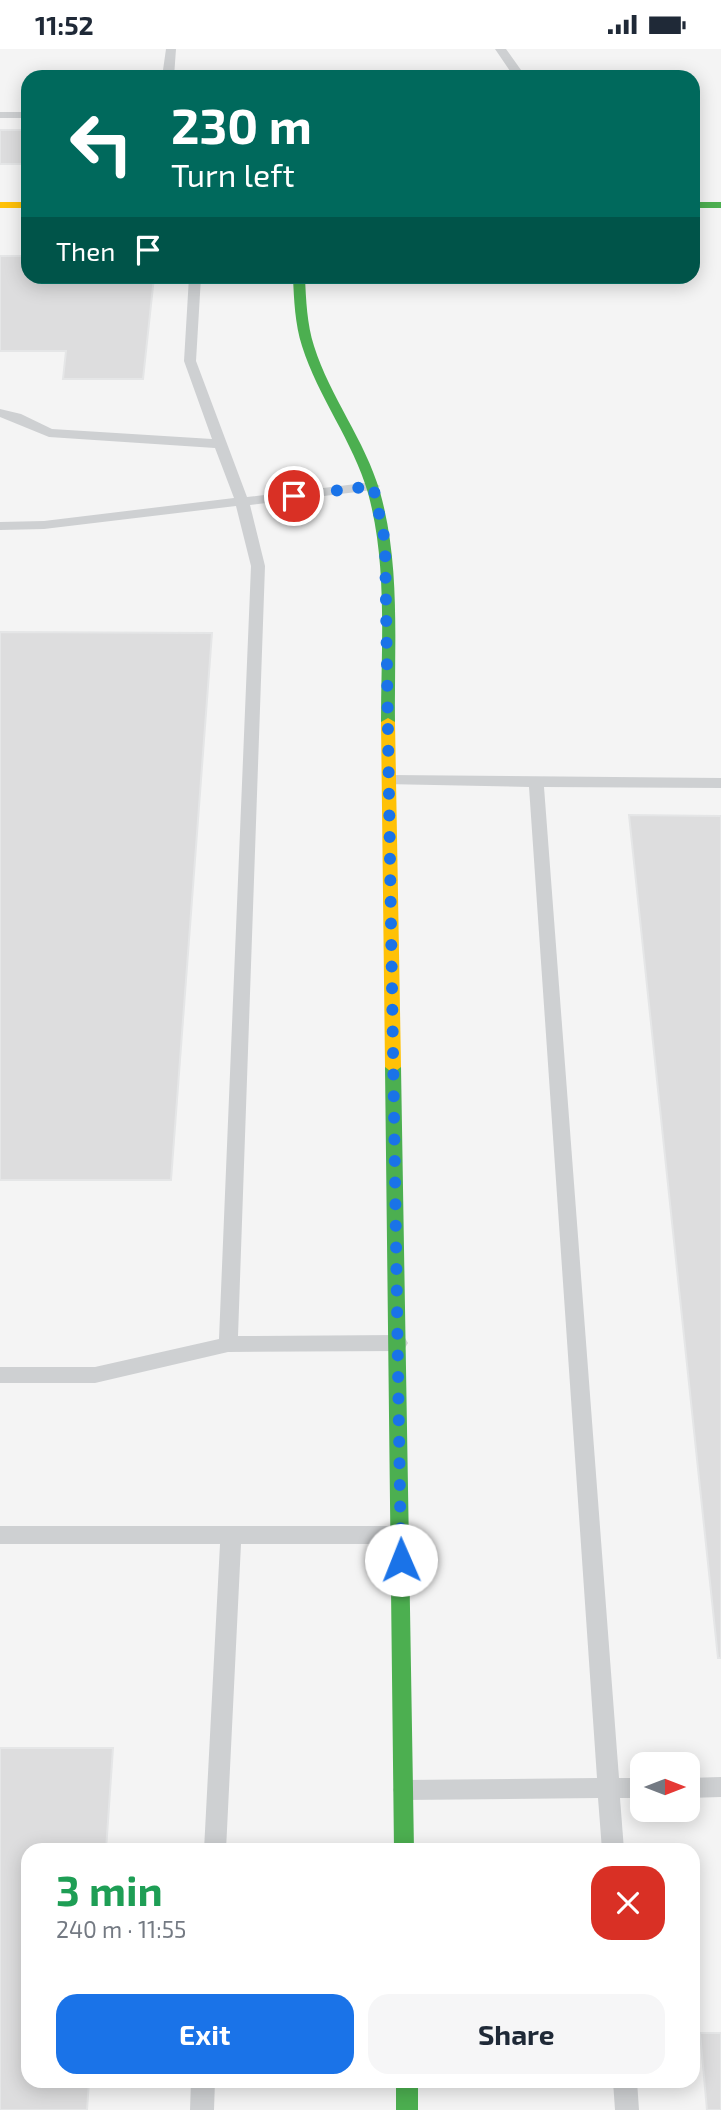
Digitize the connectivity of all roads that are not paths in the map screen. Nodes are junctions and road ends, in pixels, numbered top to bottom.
1 (171, 49) edge
2 (500, 49) edge
3 (169, 70) edge
4 (515, 70) edge
5 (0, 115) edge
6 (21, 115) edge
7 (0, 205) edge
8 (21, 205) edge
9 (700, 205) edge
10 (721, 205) edge
11 (195, 284) edge
12 (299, 284) edge
13 (0, 413) edge
14 (221, 444) junction
15 (373, 486) junction
16 (242, 502) junction
17 (0, 526) edge
18 (390, 780) junction
19 (536, 782) junction
20 (721, 783) edge
21 (398, 1343) junction
22 (228, 1344) junction
23 (0, 1375) edge
24 (0, 1535) edge
25 (230, 1535) junction
26 (400, 1535) junction
27 (721, 1787) edge
28 (630, 1788) edge
29 (700, 1788) edge
30 (609, 1789) junction
31 (404, 1790) junction
32 (215, 1843) edge
33 (404, 1843) edge
34 (613, 1843) edge
35 (203, 2088) edge
36 (407, 2088) edge
37 (625, 2088) edge
38 (202, 2110) edge
39 (408, 2110) edge
40 (627, 2110) edge

1 - 3 lane
2 - 4 lane
5 - 6 lane
7 - 8 street
9 - 10 street
11 - 14 lane
12 - 15 street
13 - 14 lane
14 - 16 lane
15 - 16 lane
15 - 18 street
16 - 17 lane
16 - 22 lane
18 - 19 lane
18 - 21 street
19 - 20 lane
19 - 30 lane
21 - 22 lane
21 - 26 street
22 - 23 lane
24 - 25 lane
25 - 26 lane
25 - 32 lane
26 - 31 street
27 - 29 lane
28 - 30 lane
30 - 31 lane
30 - 34 lane
31 - 33 street
35 - 38 lane
36 - 39 street
37 - 40 lane

